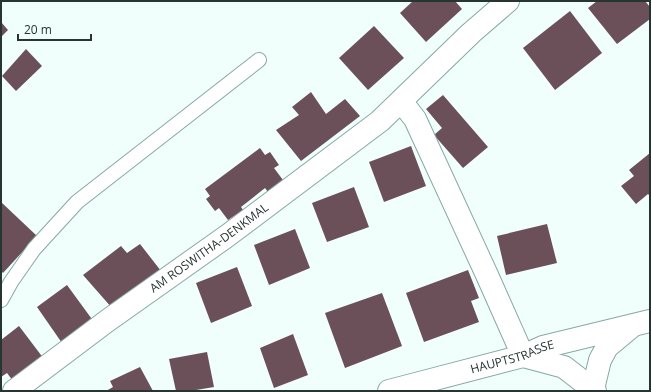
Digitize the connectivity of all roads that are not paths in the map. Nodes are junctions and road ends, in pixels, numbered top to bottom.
1 (508, 1) edge
2 (259, 60) dead end
3 (401, 101) junction
4 (1, 300) edge
5 (643, 322) edge
6 (523, 356) junction
7 (594, 390) edge
8 (14, 391) edge
9 (389, 391) edge

1 - 3 street, AM ROSWITHA-DENKMAL
2 - 4 lane
3 - 6 street
3 - 8 street, AM ROSWITHA-DENKMAL
5 - 6 street, HAUPTSTRASSE
5 - 7 street, HAUPTSTRASSE
6 - 7 street
6 - 9 street, HAUPTSTRASSE

